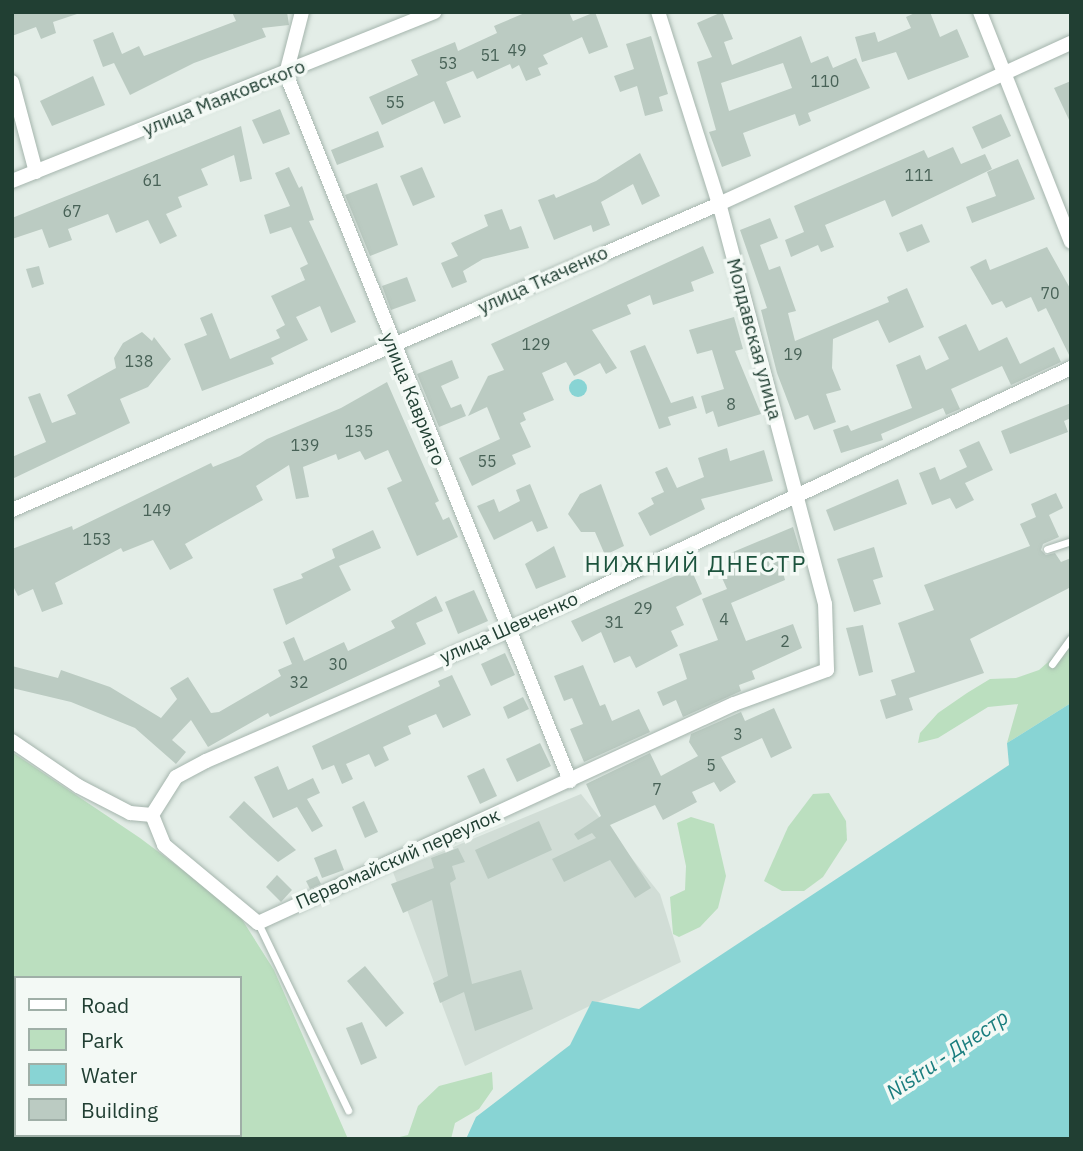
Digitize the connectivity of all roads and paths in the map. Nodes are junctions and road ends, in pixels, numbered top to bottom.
1 (302, 12) edge
2 (434, 12) edge
3 (658, 12) edge
4 (980, 12) edge
5 (1071, 43) edge
6 (1005, 72) junction
7 (286, 74) junction
8 (12, 82) edge
9 (36, 172) junction
10 (12, 181) edge
11 (719, 204) junction
12 (1071, 242) edge
13 (392, 346) junction
14 (1071, 368) edge
15 (795, 497) junction
16 (12, 510) edge
17 (1071, 541) edge
18 (1047, 549) dead end
19 (506, 631) junction
20 (1071, 638) edge
21 (1052, 664) dead end
22 (827, 670) joint
23 (12, 741) edge
24 (570, 781) junction
25 (152, 815) junction
26 (258, 923) junction
27 (348, 1111) dead end

1 - 7 street
2 - 7 street, улица Маяковского
3 - 11 street, Молдавская улица
4 - 6 street
5 - 6 street, улица Ткаченко
6 - 11 street, улица Ткаченко
6 - 12 street
7 - 9 street, улица Маяковского
7 - 13 street, улица Кавриаго
8 - 9 street
9 - 10 street, улица Маяковского
11 - 13 street, улица Ткаченко
11 - 15 street, Молдавская улица
13 - 16 street, улица Ткаченко
13 - 19 street, улица Кавриаго
14 - 15 street, улица Шевченко
15 - 19 street, улица Шевченко
15 - 22 street, Молдавская улица
17 - 18 lane
19 - 24 street, улица Кавриаго
19 - 25 street, улица Шевченко
20 - 21 lane
22 - 24 street, Первомайский переулок
23 - 25 street
24 - 26 street, Первомайский переулок
25 - 26 street
26 - 27 lane

